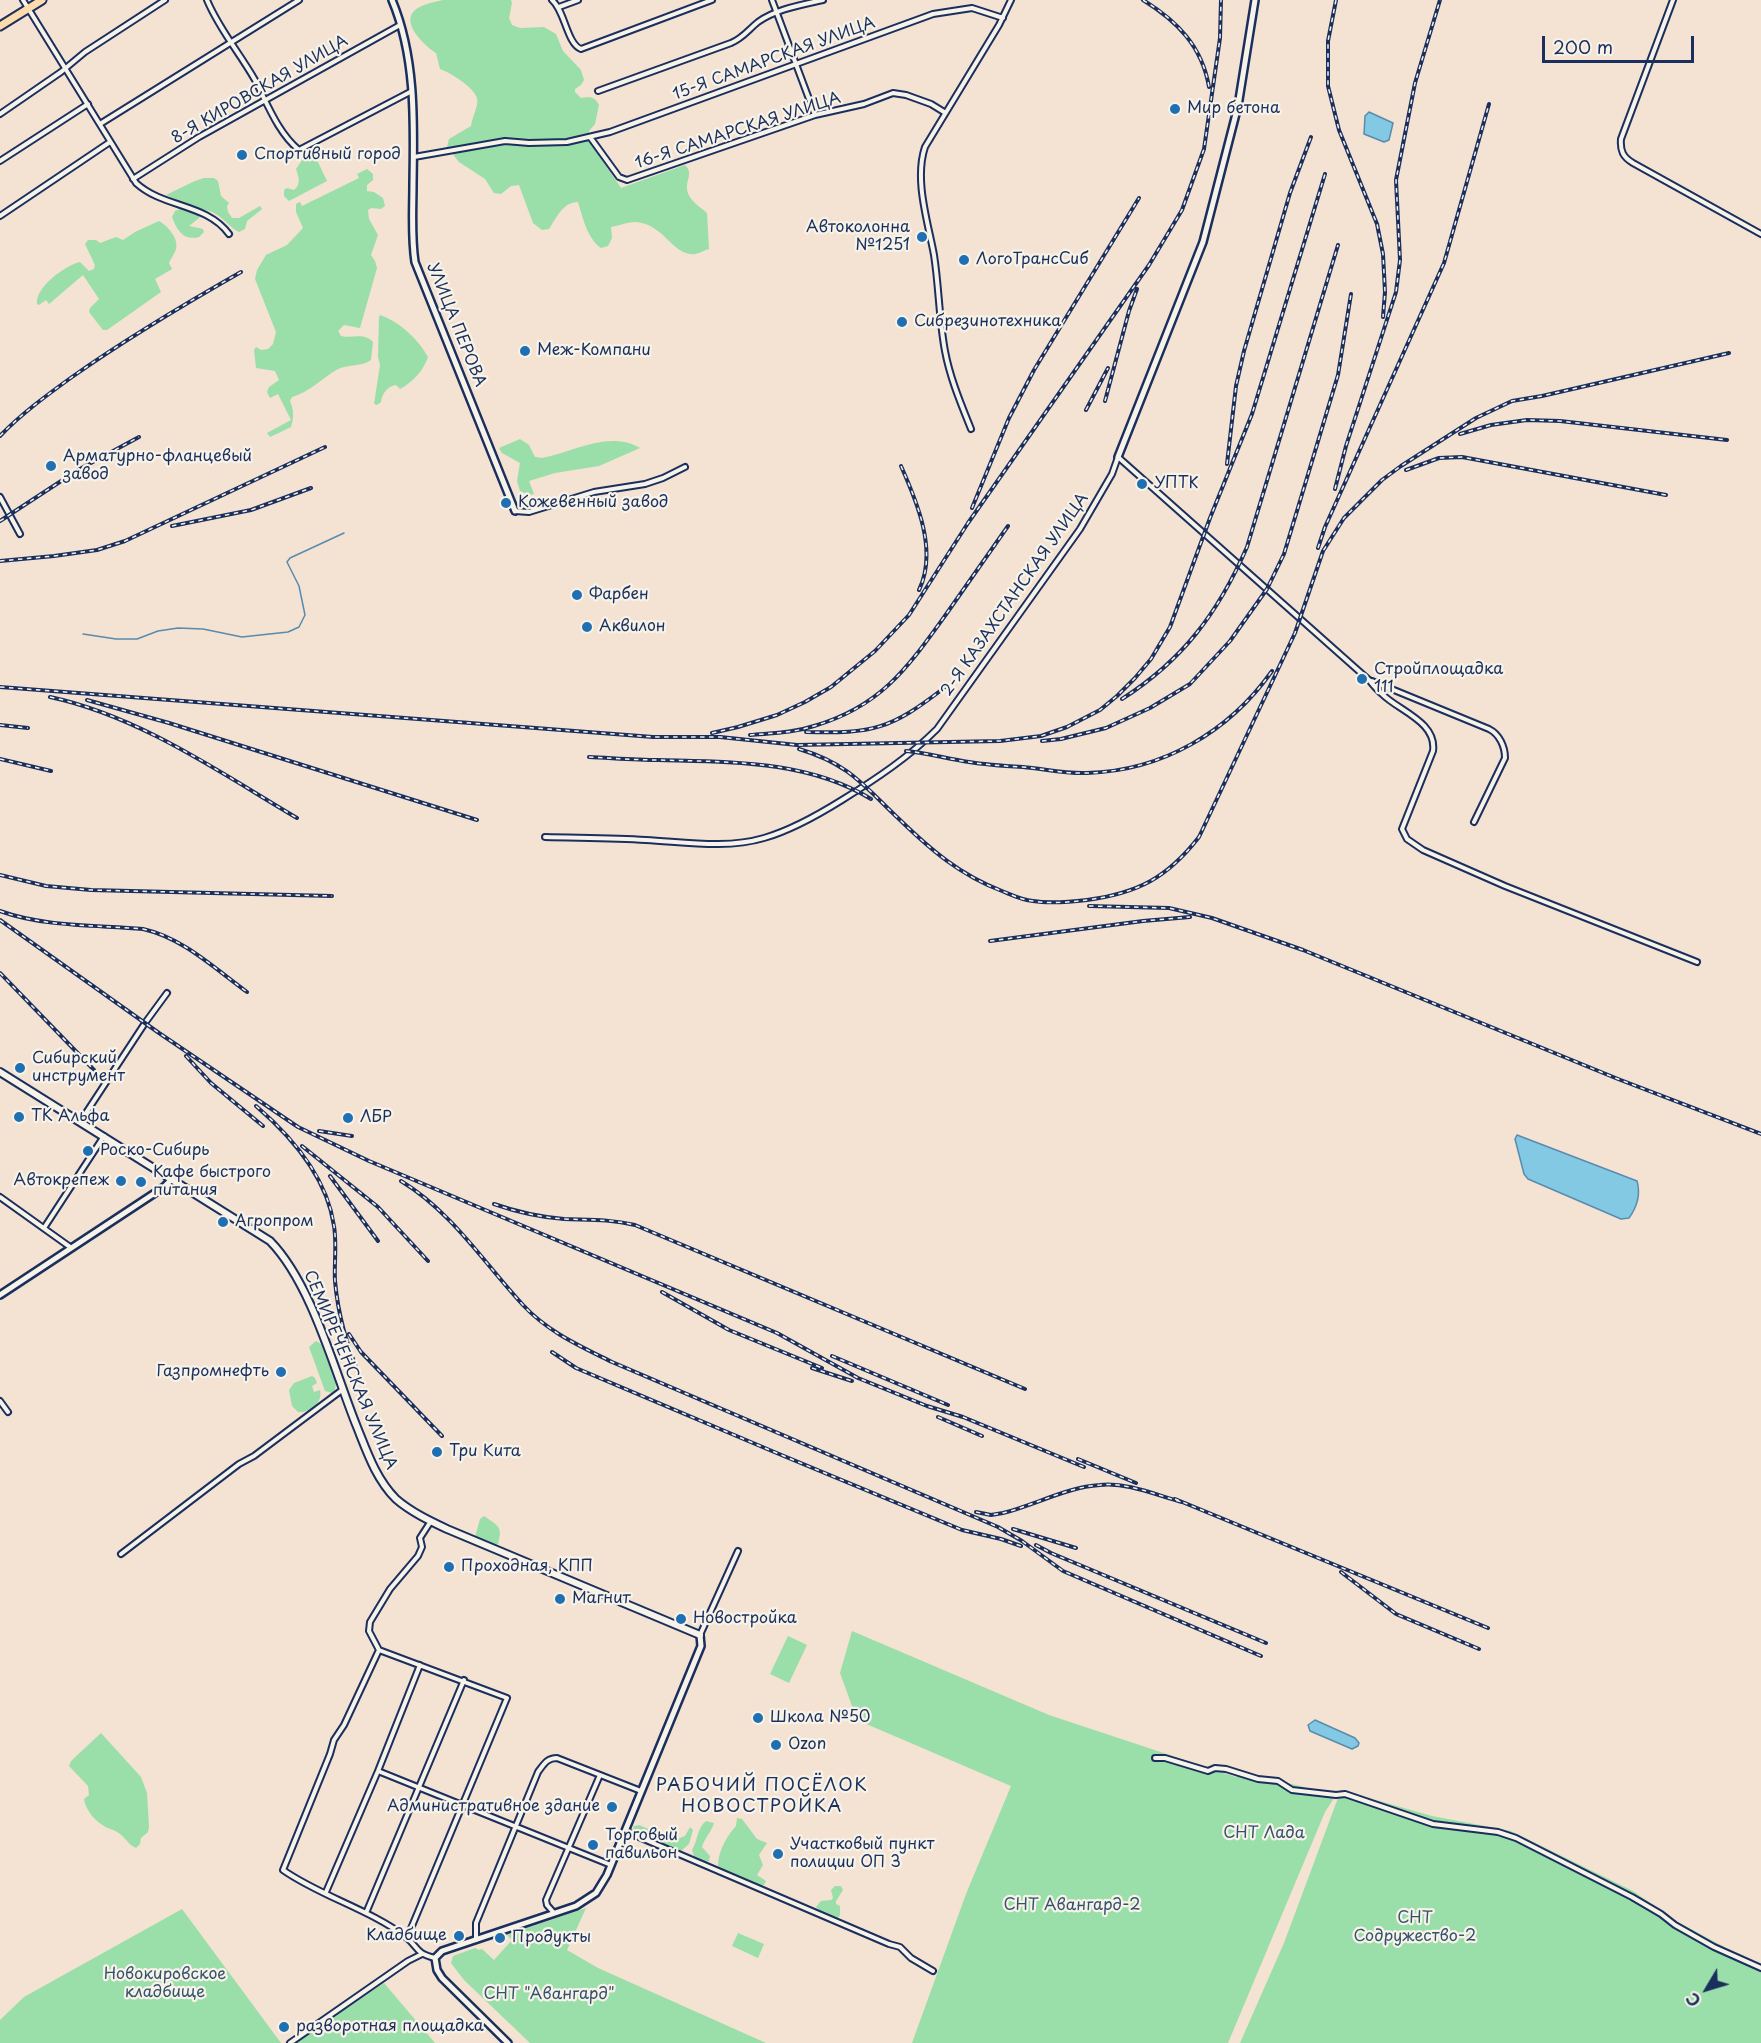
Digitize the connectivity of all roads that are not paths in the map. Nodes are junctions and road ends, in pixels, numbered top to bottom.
1 (23, 0) edge
2 (42, 0) edge
3 (165, 0) edge
4 (207, 0) edge
5 (299, 0) edge
6 (392, 0) edge
7 (552, 0) edge
8 (578, 0) edge
9 (712, 0) edge
10 (772, 0) edge
11 (823, 0) edge
12 (1011, 0) edge
13 (1255, 0) edge
14 (1673, 0) edge
15 (559, 7) junction
16 (28, 8) junction
17 (777, 13) junction
18 (1003, 18) junction
19 (400, 25) junction
20 (0, 26) edge
21 (231, 42) junction
22 (795, 63) junction
23 (66, 68) junction
24 (412, 90) junction
25 (598, 91) dead end
26 (265, 100) junction
27 (88, 104) junction
28 (944, 112) junction
29 (0, 114) edge
30 (815, 114) junction
31 (100, 124) junction
32 (590, 137) junction
33 (110, 142) junction
34 (414, 157) junction
35 (0, 161) edge
36 (134, 179) junction
37 (0, 216) edge
38 (229, 234) dead end
39 (1761, 234) edge
40 (971, 429) dead end
41 (1118, 457) junction
42 (686, 467) dead end
43 (0, 497) edge
44 (515, 510) joint
45 (20, 534) dead end
46 (1369, 680) junction
47 (1474, 822) dead end
48 (545, 837) dead end
49 (1697, 962) dead end
50 (168, 993) dead end
51 (0, 1072) edge
52 (80, 1122) junction
53 (104, 1136) junction
54 (172, 1179) junction
55 (0, 1197) edge
56 (44, 1228) junction
57 (70, 1247) junction
58 (0, 1295) edge
59 (342, 1390) junction
60 (0, 1401) edge
61 (8, 1412) dead end
62 (431, 1521) junction
63 (738, 1551) dead end
64 (121, 1554) dead end
65 (700, 1635) junction
66 (379, 1650) junction
67 (420, 1665) junction
68 (464, 1680) junction
69 (1155, 1758) dead end
70 (378, 1771) junction
71 (600, 1775) junction
72 (420, 1789) junction
73 (642, 1791) junction
74 (462, 1805) junction
75 (514, 1827) junction
76 (625, 1831) junction
77 (569, 1849) junction
78 (611, 1865) junction
79 (326, 1892) junction
80 (366, 1913) junction
81 (555, 1913) junction
82 (407, 1938) junction
83 (476, 1940) junction
84 (422, 1954) junction
85 (435, 1958) junction
86 (1761, 1968) edge
87 (933, 1971) dead end
88 (290, 2043) edge
89 (508, 2043) edge

1 - 16 street
2 - 16 main road
3 - 23 street
4 - 21 street
5 - 21 street
6 - 19 street, УЛИЦА ПЕРОВА
7 - 15 street
8 - 15 street
9 - 15 street
10 - 17 street
11 - 17 street
12 - 18 street
13 - 41 street, 2-Я КАЗАХСТАНСКАЯ УЛИЦА
14 - 39 street
16 - 20 main road
16 - 23 street
17 - 22 street
17 - 25 street
18 - 22 street, 15-Я САМАРСКАЯ УЛИЦА
18 - 28 street
19 - 24 street, УЛИЦА ПЕРОВА
19 - 26 street, 8-Я КИРОВСКАЯ УЛИЦА
21 - 26 street
21 - 31 street
22 - 30 street
22 - 32 street, 15-Я САМАРСКАЯ УЛИЦА
23 - 27 street
23 - 29 street
24 - 26 street
24 - 34 street, УЛИЦА ПЕРОВА
26 - 36 street, 8-Я КИРОВСКАЯ УЛИЦА
27 - 31 street
27 - 35 street
28 - 30 street, 16-Я САМАРСКАЯ УЛИЦА
28 - 40 street
30 - 32 street, 16-Я САМАРСКАЯ УЛИЦА
31 - 33 street
32 - 34 street, 15-Я САМАРСКАЯ УЛИЦА
33 - 36 street
33 - 37 street
34 - 44 street, УЛИЦА ПЕРОВА
36 - 38 street
41 - 46 street
41 - 48 street, 2-Я КАЗАХСТАНСКАЯ УЛИЦА
42 - 44 street
43 - 45 street
46 - 47 street
46 - 49 street
50 - 52 street
51 - 52 main road, СЕМИРЕЧЕНСКАЯ УЛИЦА
52 - 53 main road, СЕМИРЕЧЕНСКАЯ УЛИЦА
53 - 54 main road, СЕМИРЕЧЕНСКАЯ УЛИЦА
53 - 56 street
54 - 57 street
54 - 59 main road, СЕМИРЕЧЕНСКАЯ УЛИЦА
55 - 56 street
56 - 57 street
57 - 58 street
59 - 62 main road, СЕМИРЕЧЕНСКАЯ УЛИЦА
59 - 64 street
60 - 61 street
62 - 65 main road, СЕМИРЕЧЕНСКАЯ УЛИЦА
62 - 66 street
63 - 65 street
65 - 73 street
66 - 67 street
66 - 79 street
67 - 68 street
67 - 70 street
68 - 72 street
68 - 74 street
69 - 86 street
70 - 72 street
70 - 79 street
71 - 73 street
71 - 75 street
71 - 77 street
72 - 74 street
72 - 80 street
73 - 76 street
74 - 75 street
74 - 82 street
75 - 77 street
75 - 83 street
76 - 78 street
76 - 87 street
77 - 78 street
77 - 81 street
78 - 81 street
79 - 80 street
80 - 82 street
81 - 83 street
82 - 84 street
83 - 85 street
84 - 85 street
84 - 88 street
85 - 89 street

